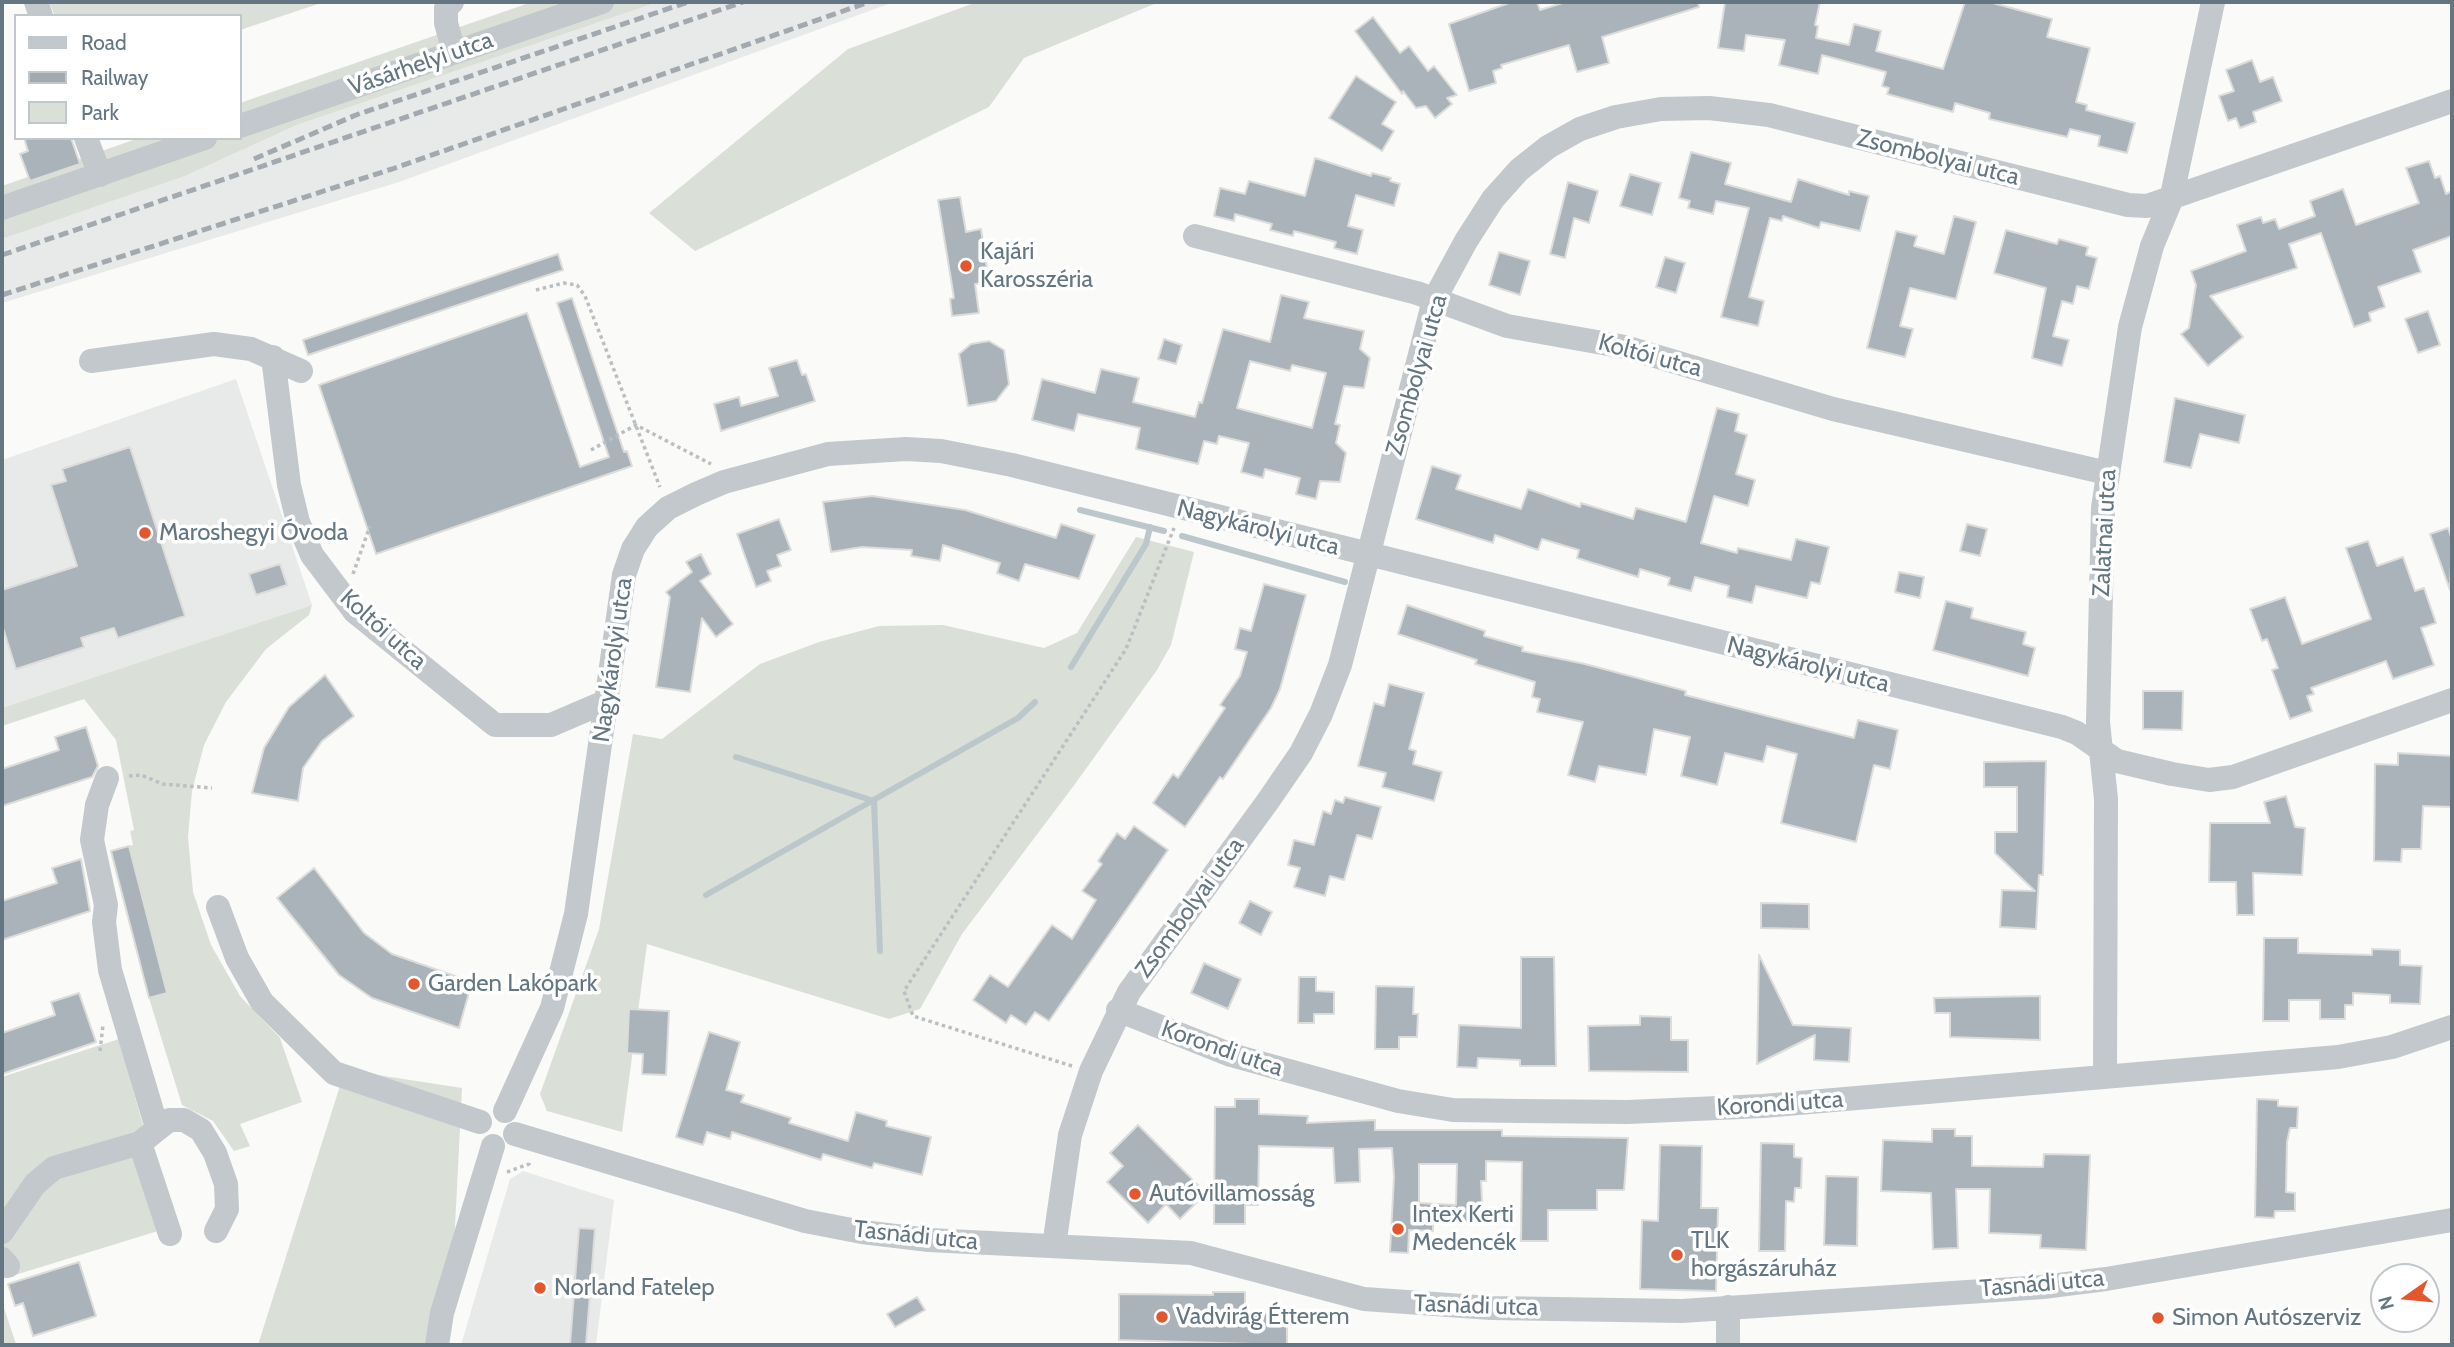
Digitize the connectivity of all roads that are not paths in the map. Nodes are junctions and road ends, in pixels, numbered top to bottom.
1 (452, 2) edge
2 (602, 2) edge
3 (2213, 2) edge
4 (454, 52) junction
5 (2452, 101) edge
6 (242, 125) edge
7 (87, 140) edge
8 (199, 140) edge
9 (100, 175) junction
10 (2171, 200) junction
11 (2, 208) edge
12 (1195, 236) dead end
13 (1434, 300) junction
14 (273, 357) junction
15 (91, 360) dead end
16 (301, 371) dead end
17 (2107, 473) junction
18 (1369, 556) junction
19 (2452, 700) edge
20 (607, 701) junction
21 (2101, 753) junction
22 (107, 778) road end
23 (218, 907) dead end
24 (1118, 1010) junction
25 (2452, 1027) edge
26 (2105, 1076) junction
27 (505, 1111) junction
28 (480, 1122) junction
29 (149, 1135) junction
30 (523, 1137) junction
31 (493, 1146) junction
32 (2452, 1220) edge
33 (216, 1231) dead end
34 (2, 1232) edge
35 (170, 1234) dead end
36 (1054, 1245) junction
37 (1728, 1307) junction
38 (442, 1313) junction
39 (423, 1345) edge
40 (437, 1345) edge
41 (1728, 1345) edge

1 - 4 street
2 - 4 street, Vásárhelyi utca
3 - 10 street, Zalatnai utca
4 - 6 street, Vásárhelyi utca
5 - 10 street, Zsombolyai utca
7 - 9 street
8 - 9 street
9 - 11 street
10 - 13 street, Zsombolyai utca
10 - 17 street, Zalatnai utca
12 - 13 street, Koltói utca
13 - 17 street, Koltói utca
13 - 18 street, Zsombolyai utca
14 - 15 street
14 - 16 street
14 - 20 street, Koltói utca
17 - 21 street, Zalatnai utca
18 - 20 street, Nagykárolyi utca
18 - 21 street, Nagykárolyi utca
18 - 24 street, Zsombolyai utca
19 - 21 street, Nagykárolyi utca
20 - 27 street, Nagykárolyi utca
21 - 26 street, Zalatnai utca
22 - 29 street
23 - 28 street
24 - 26 street, Korondi utca
24 - 36 street, Zsombolyai utca
25 - 26 street, Korondi utca
27 - 28 street
27 - 30 street
28 - 31 street
29 - 33 street
29 - 34 street
29 - 35 street
30 - 31 street
30 - 36 street, Tasnádi utca
31 - 38 street
32 - 37 street, Tasnádi utca
36 - 37 street, Tasnádi utca
37 - 41 street
38 - 39 street
38 - 40 street

